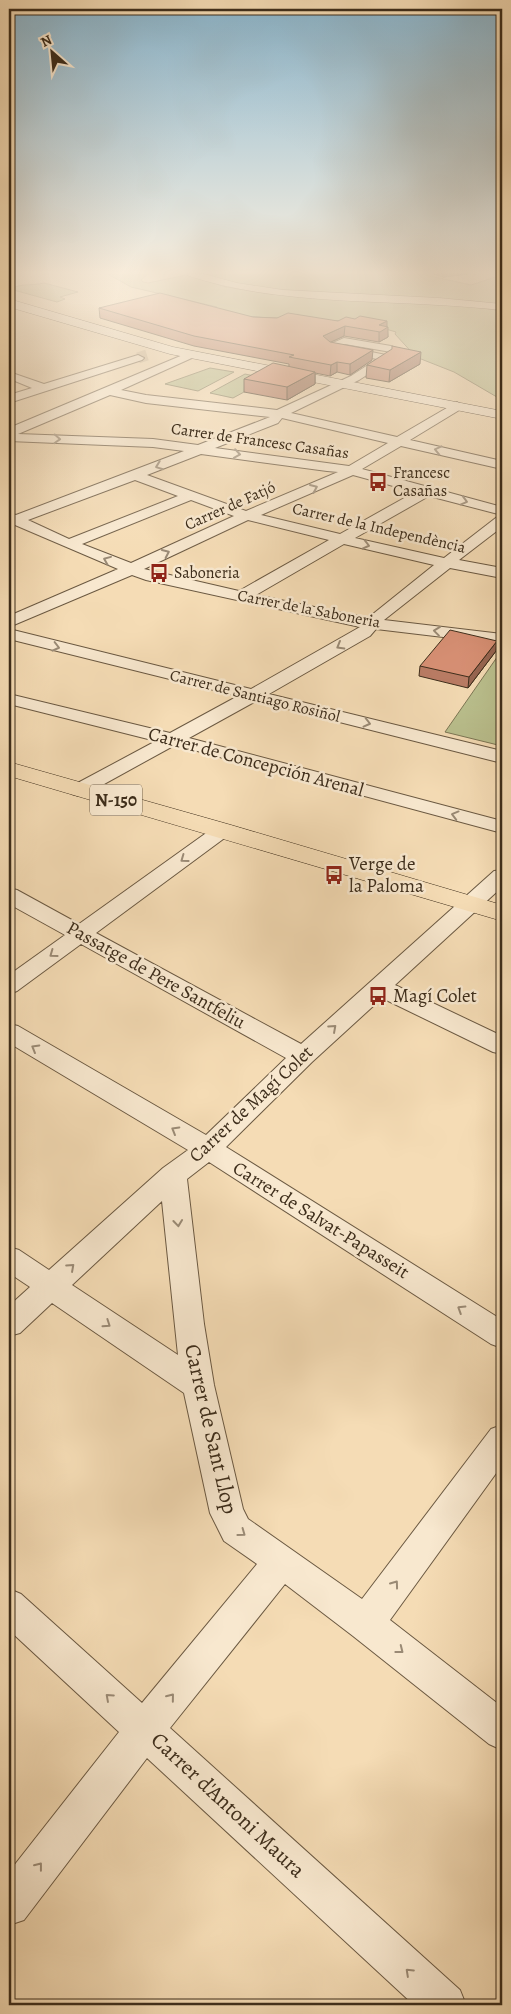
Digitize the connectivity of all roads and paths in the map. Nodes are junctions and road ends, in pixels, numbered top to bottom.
1 (108, 368) edge
2 (161, 368) tunnel mouth
3 (257, 368) edge
4 (371, 368) edge
5 (9, 379) edge
6 (340, 384) junction
7 (44, 388) junction
8 (165, 389) dead end
9 (109, 391) junction
10 (223, 395) dead end
11 (139, 397) junction
12 (9, 399) edge
13 (259, 400) edge
14 (206, 405) junction
15 (457, 406) junction
16 (247, 410) junction
17 (279, 414) junction
18 (502, 415) edge
19 (9, 418) edge
20 (29, 426) junction
21 (9, 435) edge
22 (401, 441) junction
23 (200, 450) junction
24 (502, 465) edge
25 (349, 470) junction
26 (135, 475) junction
27 (427, 491) junction
28 (192, 495) junction
29 (502, 511) edge
30 (247, 516) junction
31 (11, 519) edge
32 (502, 520) edge
33 (341, 539) junction
34 (68, 544) junction
35 (447, 562) junction
36 (131, 570) junction
37 (502, 573) edge
38 (242, 596) junction
39 (9, 622) edge
40 (374, 623) junction
41 (9, 634) edge
42 (502, 639) edge
43 (252, 696) junction
44 (9, 699) edge
45 (171, 739) junction
46 (502, 757) edge
47 (9, 770) edge
48 (79, 790) junction
49 (502, 827) edge
50 (224, 830) junction
51 (502, 876) edge
52 (9, 895) edge
53 (470, 904) junction
54 (502, 913) edge
55 (80, 934) junction
56 (9, 986) edge
57 (379, 986) junction
58 (9, 1032) edge
59 (502, 1046) edge
60 (303, 1056) junction
61 (208, 1149) junction
62 (173, 1175) junction
63 (9, 1258) edge
64 (50, 1286) junction
65 (9, 1324) edge
66 (502, 1335) edge
67 (198, 1385) junction
68 (502, 1439) edge
69 (282, 1561) junction
70 (9, 1606) edge
71 (366, 1623) junction
72 (145, 1729) junction
73 (502, 1731) edge
74 (9, 1905) edge
75 (445, 2005) edge

1 - 7 street
2 - 9 street
3 - 6 street
4 - 6 street
5 - 7 street
6 - 15 street
6 - 17 street
7 - 12 street
8 - 11 street
9 - 11 street
9 - 20 street
10 - 14 street
11 - 14 street
13 - 16 street
14 - 16 street
15 - 18 street
15 - 22 street, Carrer de Fatjó
16 - 17 street
17 - 22 street
17 - 23 street
19 - 20 street
20 - 21 street
21 -> 23 street, Carrer de Francesc Casañas
24 -> 22 street
22 - 25 street, Carrer de Fatjó
23 -> 25 street, Carrer de Francesc Casañas
23 -> 26 street
25 - 27 street, Carrer de Francesc Casañas
30 -> 25 street, Carrer de Fatjó
26 - 28 street, Carrer de la Independència
26 - 31 street
27 -> 29 street, Carrer de Francesc Casañas
27 - 33 street
28 - 30 street, Carrer de la Independència
28 - 34 street
30 - 33 street, Carrer de la Independència
36 -> 30 street, Carrer de Fatjó
31 - 34 street, Carrer de la Saboneria
32 - 35 street
33 -> 35 street, Carrer de la Independència
33 - 38 street
36 -> 34 street, Carrer de la Saboneria
35 - 37 street, Carrer de la Independència
35 - 40 street
36 - 38 street, Carrer de la Saboneria
36 - 39 street, Carrer de Fatjó
38 - 40 street, Carrer de la Saboneria
42 -> 40 street, Carrer de la Saboneria
40 -> 43 street
41 -> 43 street, Carrer de Santiago Rosiñol
43 - 45 street
43 -> 46 street, Carrer de Santiago Rosiñol
44 - 45 street, Carrer de Concepción Arenal
45 - 48 street
49 -> 45 street, Carrer de Concepción Arenal
47 - 48 main road, N-150
48 - 50 main road, N-150
50 - 53 main road, N-150
50 -> 55 street
51 - 53 street, Carrer de Magí Colet
52 - 55 street, Passatge de Pere Santfeliu
53 - 54 main road, N-150
53 - 57 street, Carrer de Magí Colet
55 -> 56 street
55 - 60 street, Passatge de Pere Santfeliu
57 - 59 street
60 -> 57 street, Carrer de Magí Colet
61 -> 58 street, Carrer de Salvat-Papasseit
60 - 61 street, Carrer de Magí Colet
61 - 62 street, Carrer de Magí Colet
66 -> 61 street, Carrer de Salvat-Papasseit
64 -> 62 street, Carrer de Magí Colet
62 -> 67 street, Carrer de Sant Llop
63 - 64 street
64 - 65 street, Carrer de Magí Colet
64 -> 67 street
67 -> 69 street, Carrer de Sant Llop
71 -> 68 street
69 - 71 street, Carrer de Sant Llop
72 -> 69 street
72 -> 70 street, Carrer d'Antoni Maura
71 -> 73 street, Carrer de Sant Llop
74 -> 72 street
75 -> 72 street, Carrer d'Antoni Maura

